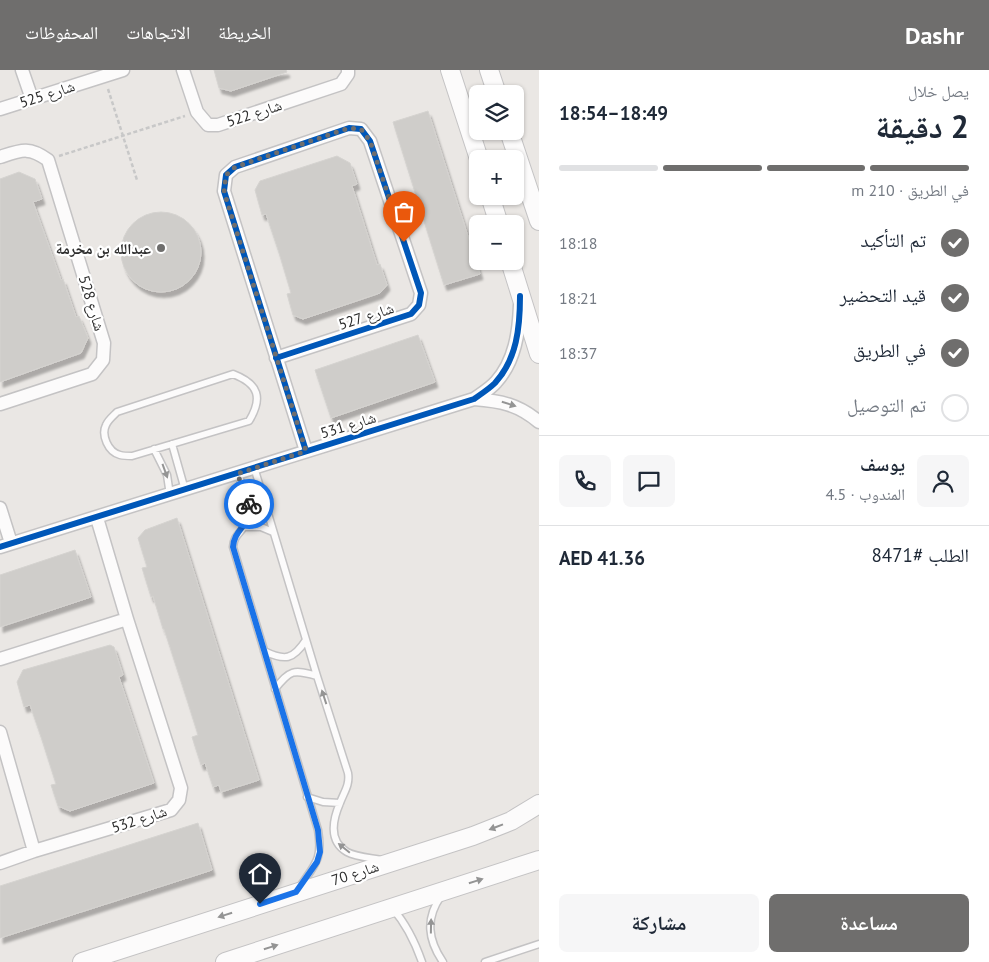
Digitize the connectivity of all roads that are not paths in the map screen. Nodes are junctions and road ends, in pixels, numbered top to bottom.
1 (22, 70) edge
2 (123, 70) edge
3 (183, 70) edge
4 (348, 70) edge
5 (450, 70) edge
6 (489, 70) edge
7 (494, 85) edge
8 (32, 99) junction
9 (0, 109) edge
10 (512, 140) edge
11 (476, 150) edge
12 (0, 157) edge
13 (539, 221) edge
14 (513, 270) edge
15 (520, 296) junction
16 (539, 354) edge
17 (276, 358) junction
18 (474, 399) junction
19 (0, 404) edge
20 (539, 422) edge
21 (172, 444) junction
22 (154, 450) junction
23 (306, 451) junction
24 (254, 468) junction
25 (237, 474) junction
26 (185, 490) junction
27 (170, 495) junction
28 (0, 508) edge
29 (97, 518) junction
30 (244, 527) junction
31 (273, 532) junction
32 (5, 545) edge
33 (127, 619) junction
34 (306, 640) junction
35 (264, 651) junction
36 (0, 659) edge
37 (317, 676) junction
38 (275, 689) junction
39 (0, 732) edge
40 (307, 796) junction
41 (340, 803) junction
42 (539, 804) edge
43 (34, 851) junction
44 (539, 860) edge
45 (390, 862) junction
46 (0, 863) edge
47 (446, 891) junction
48 (296, 892) junction
49 (392, 908) junction
50 (539, 944) edge
51 (242, 959) edge
52 (498, 960) edge
53 (82, 962) edge
54 (225, 962) edge
55 (422, 962) edge
56 (444, 962) edge
57 (485, 962) edge

1 - 8 street
2 - 8 street, شارع 525
3 - 4 street, شارع 522
5 - 11 main road
6 - 7 main road
8 - 9 street, شارع 525
10 - 13 main road
12 - 19 street, شارع 528
14 - 15 main road
15 - 16 main road
15 - 18 street, شارع 531
17 - 17 street, شارع 527
17 - 23 street, شارع 527
18 -> 20 street, شارع 531
18 - 23 street, شارع 531
21 - 22 lane
21 - 22 lane
21 - 26 lane
22 -> 27 lane
23 - 24 street, شارع 531
24 - 25 street, شارع 531
24 - 31 lane
25 - 26 street, شارع 531
25 - 30 lane
26 - 27 street, شارع 531
27 - 29 street, شارع 531
28 - 32 street
29 - 32 street, شارع 531
29 - 33 street, شارع 532
30 - 31 lane
30 - 35 lane
31 - 34 lane
33 - 36 street
33 - 43 street, شارع 532
34 - 35 lane
34 - 37 lane
35 - 38 lane
37 - 38 lane
41 -> 37 lane
38 - 40 lane
39 - 43 street
40 - 41 lane
40 - 48 lane
45 -> 41 lane
42 -> 45 main road, شارع 70
43 - 46 street, شارع 532
47 -> 44 main road
45 - 48 main road, شارع 70
47 - 49 main road
56 -> 47 lane
48 -> 53 main road, شارع 70
51 -> 49 main road
49 - 55 lane
50 - 52 lane
51 - 54 main road
52 - 57 lane

